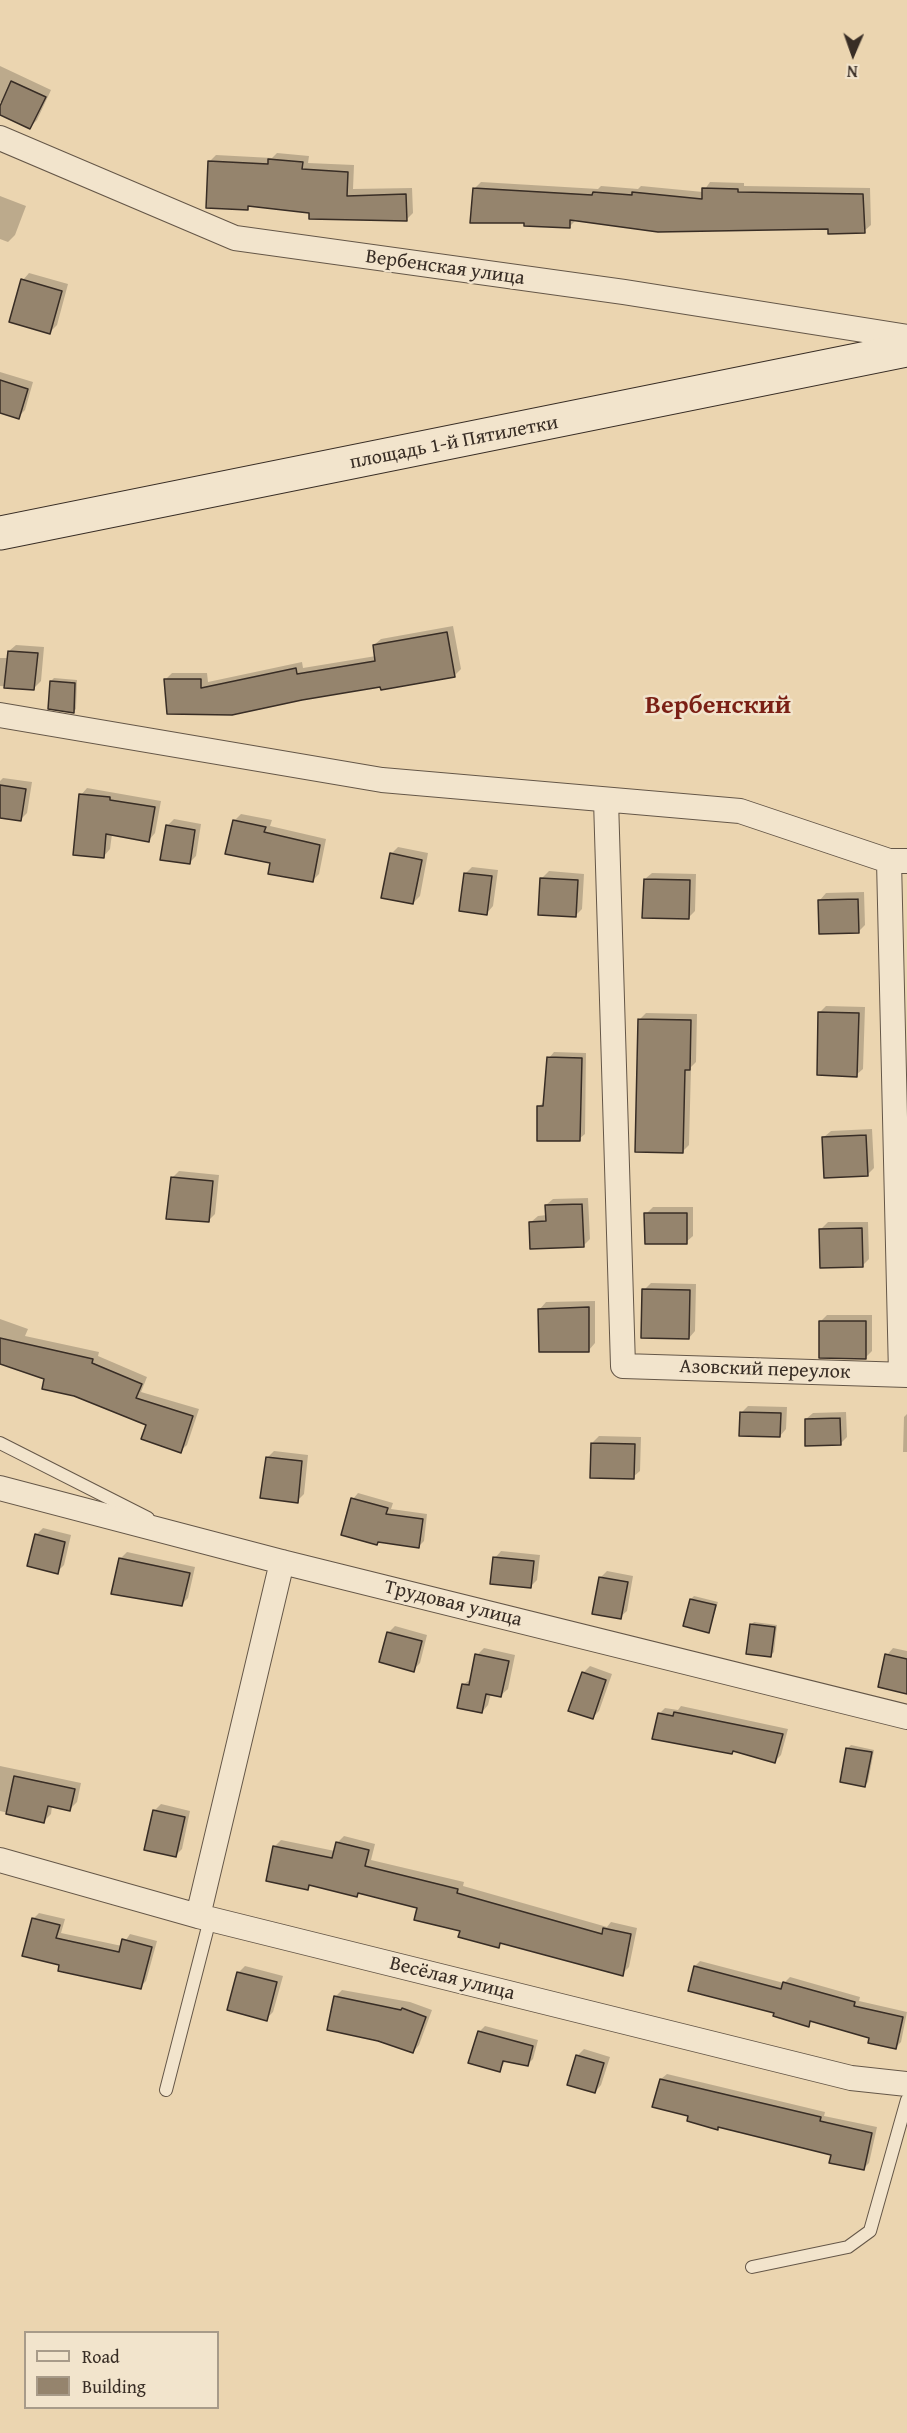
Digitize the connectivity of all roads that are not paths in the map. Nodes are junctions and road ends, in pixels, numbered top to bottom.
1 (0, 138) edge
2 (907, 337) edge
3 (907, 350) edge
4 (0, 533) edge
5 (0, 715) edge
6 (606, 800) junction
7 (898, 861) edge
8 (904, 1375) edge
9 (0, 1443) edge
10 (0, 1488) edge
11 (184, 1536) junction
12 (282, 1562) junction
13 (907, 1717) edge
14 (0, 1860) edge
15 (204, 1917) junction
16 (907, 2084) edge
17 (166, 2090) dead end
18 (907, 2100) edge
19 (752, 2267) dead end

1 - 2 street, Вербенская улица
3 - 4 main road, площадь 1-й Пятилетки
5 - 6 street
6 - 7 street
6 - 8 street, Азовский переулок
7 - 8 street
9 - 11 lane
10 - 11 street, Трудовая улица
11 - 12 street, Трудовая улица
12 - 13 street, Трудовая улица
12 - 15 street
14 - 15 street, Весёлая улица
15 - 16 street, Весёлая улица
15 - 17 lane
18 - 19 lane

